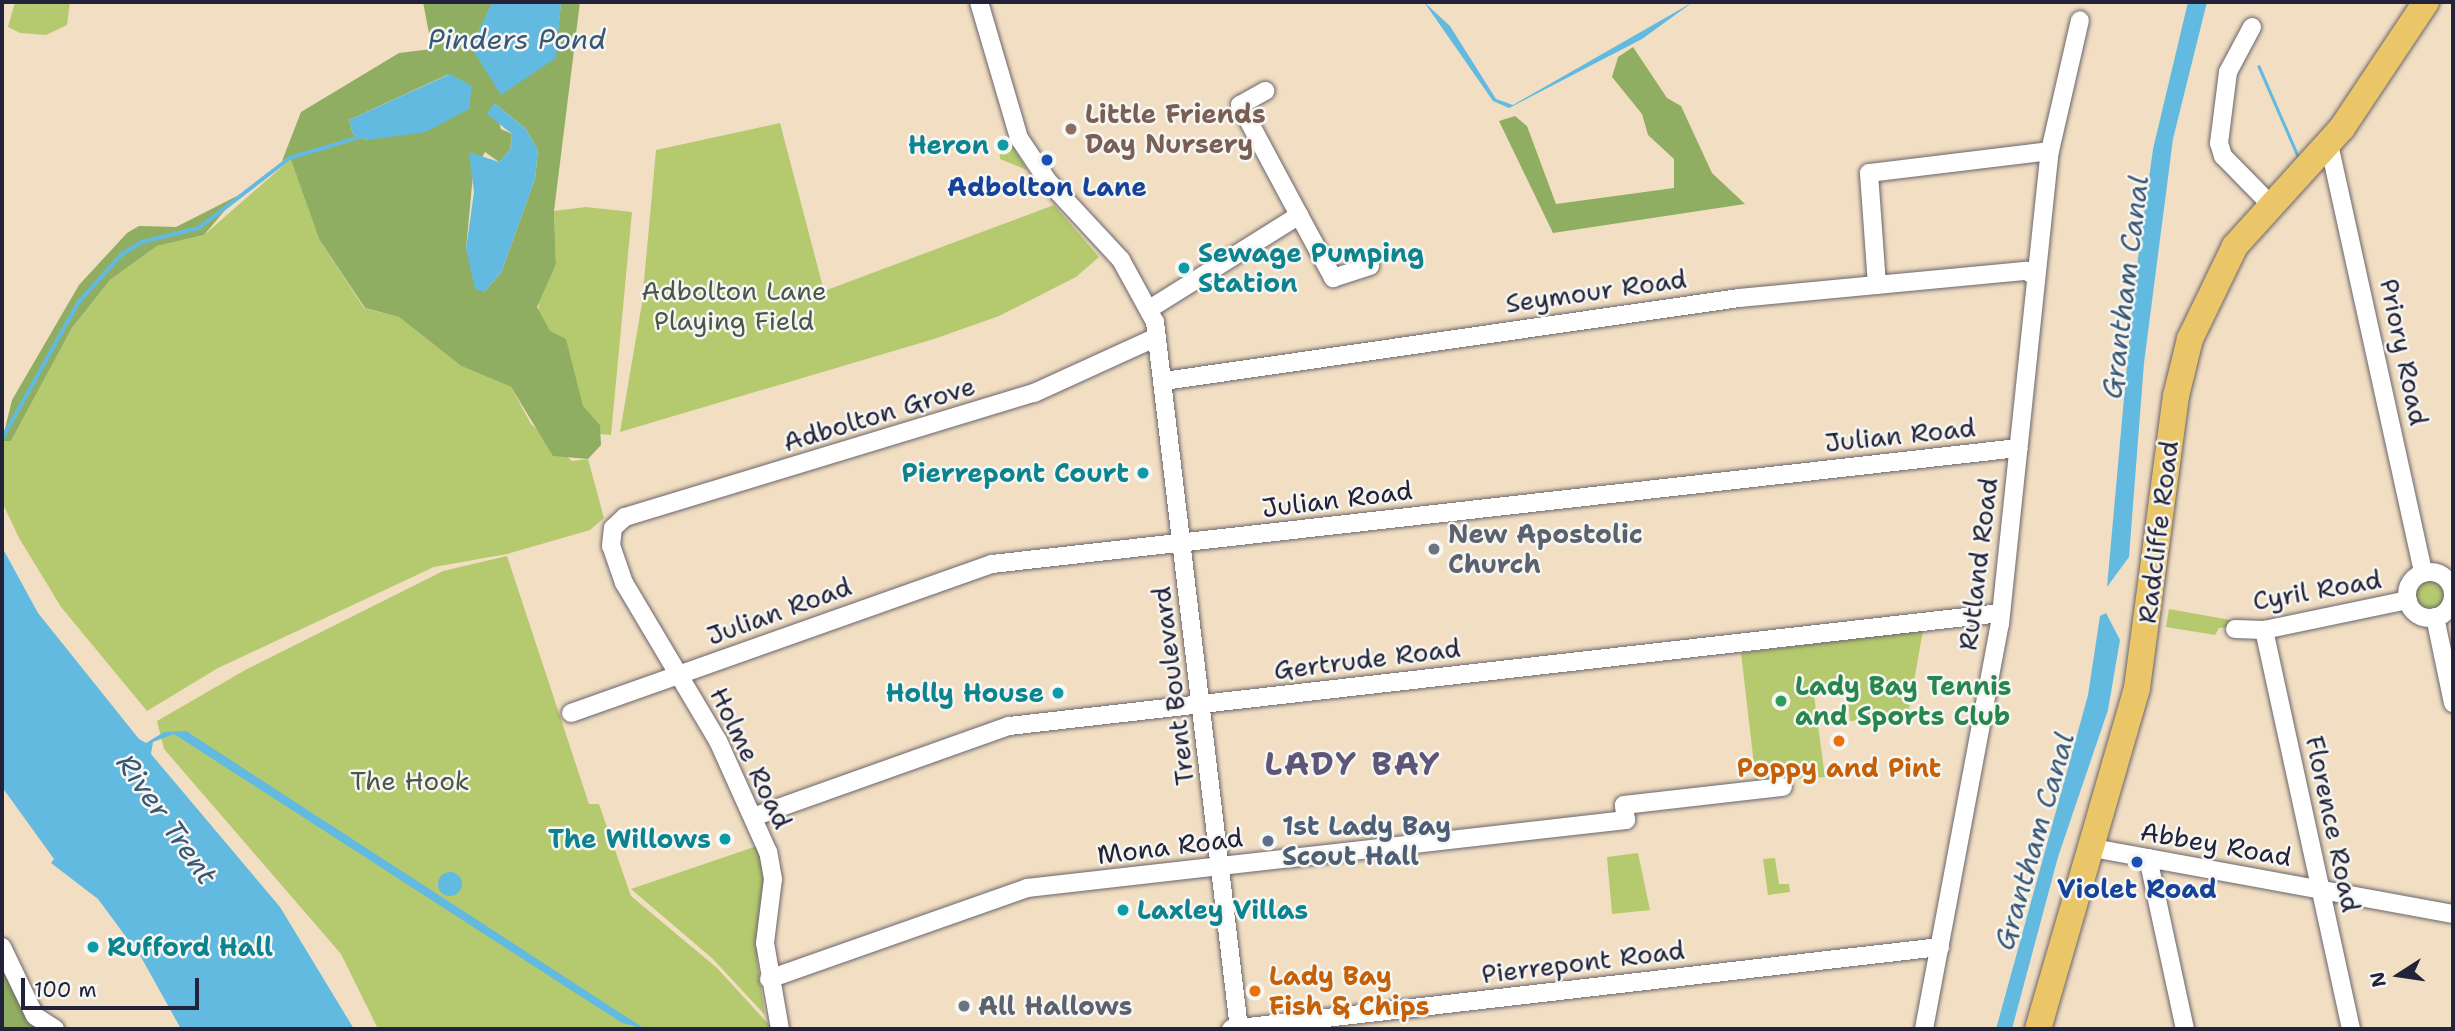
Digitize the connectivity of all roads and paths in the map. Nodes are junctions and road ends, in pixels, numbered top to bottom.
1 (979, 2) edge
2 (2414, 2) edge
3 (2426, 2) edge
4 (2081, 20) dead end
5 (2252, 27) dead end
6 (2372, 84) junction
7 (1265, 91) dead end
8 (2329, 144) junction
9 (2050, 151) junction
10 (2271, 205) junction
11 (1299, 215) junction
12 (1370, 266) dead end
13 (2034, 276) junction
14 (1877, 285) junction
15 (1151, 308) junction
16 (1157, 337) junction
17 (1164, 381) junction
18 (2018, 448) junction
19 (613, 528) joint
20 (1183, 542) junction
21 (2423, 573) junction
22 (2453, 589) edge
23 (2407, 600) junction
24 (2001, 614) junction
25 (2435, 617) junction
26 (2235, 629) dead end
27 (2264, 630) junction
28 (678, 674) junction
29 (2453, 703) edge
30 (1201, 705) junction
31 (571, 713) dead end
32 (1783, 787) dead end
33 (753, 817) junction
34 (2093, 848) junction
35 (2148, 859) junction
36 (1220, 866) junction
37 (2321, 891) junction
38 (2453, 914) edge
39 (2, 947) edge
40 (1940, 947) junction
41 (769, 979) junction
42 (55, 1029) edge
43 (780, 1029) edge
44 (1236, 1029) edge
45 (1924, 1029) edge
46 (2038, 1029) edge
47 (2185, 1029) edge
48 (2350, 1029) edge

1 - 15 street
2 - 6 highway, Radcliffe Road
3 - 6 highway, Radcliffe Road
4 - 9 street, Rutland Road
5 - 10 street
6 - 8 highway, Radcliffe Road
7 - 11 street
8 - 10 highway, Radcliffe Road
8 - 21 street, Priory Road
9 - 13 street, Rutland Road
9 - 14 street
10 - 34 highway, Radcliffe Road
11 - 12 street
11 - 15 street
13 - 14 street, Seymour Road
13 - 18 street, Rutland Road
14 - 17 street, Seymour Road
15 - 16 street
16 - 17 street, Trent Boulevard
16 - 19 street, Adbolton Grove
17 - 20 street, Trent Boulevard
18 - 20 street, Julian Road
18 - 24 street, Rutland Road
19 - 28 street, Holme Road
20 - 28 street, Julian Road
20 - 30 street, Trent Boulevard
21 - 22 street
21 - 23 street
22 - 25 street
23 - 25 street
23 - 27 street, Cyril Road
24 - 30 street, Gertrude Road
24 - 40 street, Rutland Road
25 - 29 street
26 - 27 street, Cyril Road
27 - 37 street, Florence Road
28 - 31 street, Julian Road
28 - 33 street, Holme Road
30 - 33 street, Gertrude Road
30 - 36 street, Trent Boulevard
32 - 36 street, Mona Road
33 - 41 street, Holme Road
34 - 35 street, Abbey Road
34 - 46 highway, Radcliffe Road
35 - 37 street, Abbey Road
35 - 47 street
36 - 41 street, Mona Road
36 - 44 street, Trent Boulevard
37 - 38 street, Abbey Road
37 - 48 street, Florence Road
39 - 42 street
40 - 44 street, Pierrepont Road
40 - 45 street, Rutland Road
41 - 43 street, Holme Road

